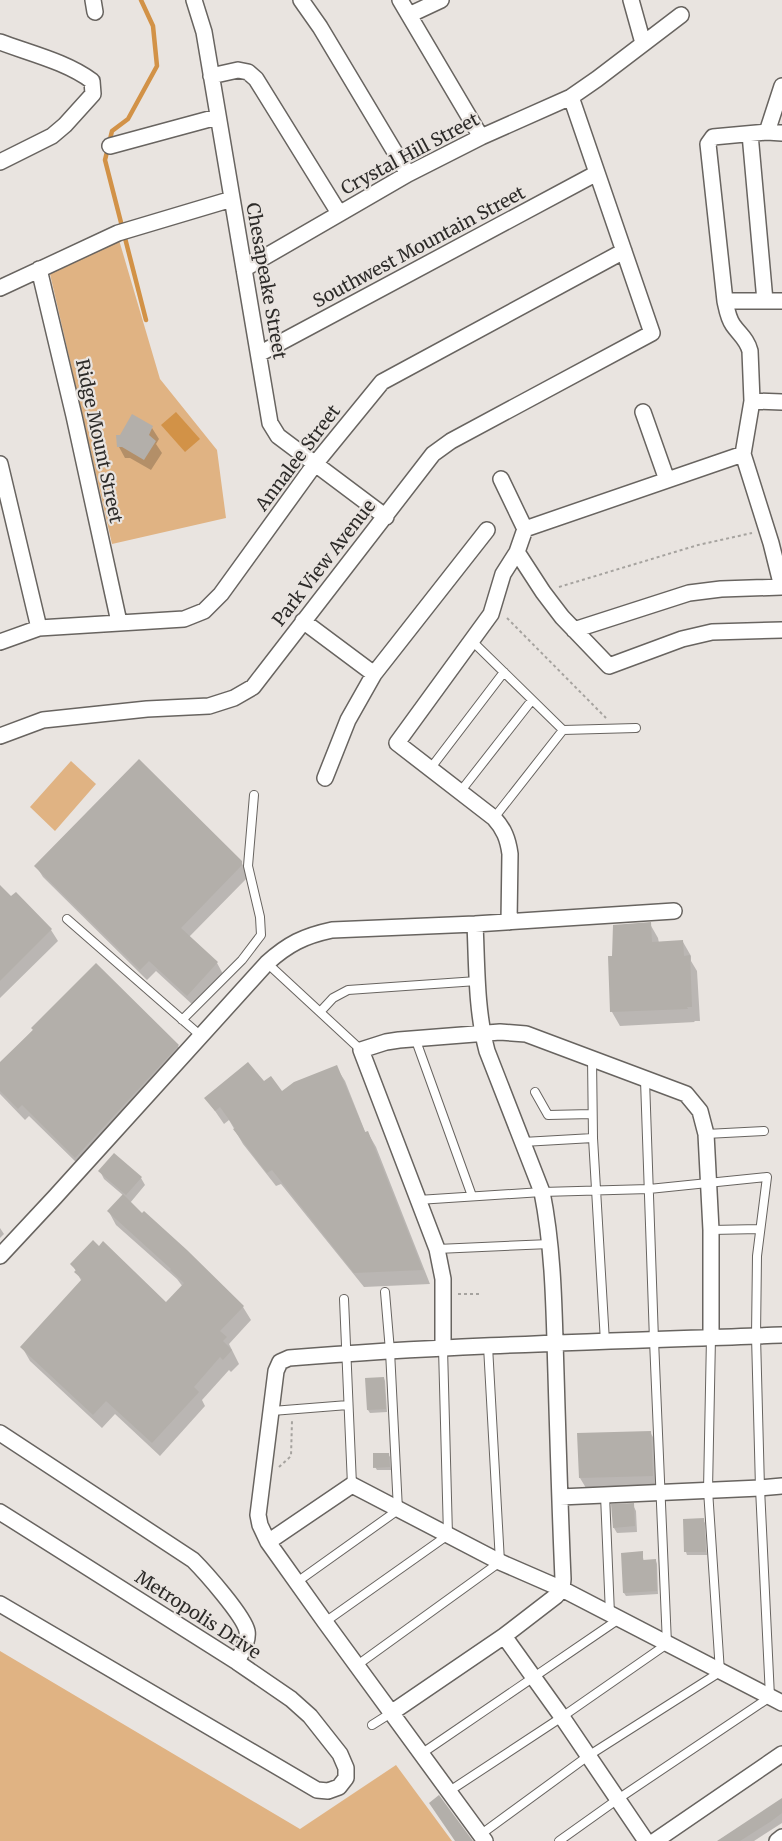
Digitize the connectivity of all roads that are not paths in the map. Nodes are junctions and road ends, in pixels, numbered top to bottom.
1 (194, 0) edge
2 (302, 0) edge
3 (400, 0) edge
4 (441, 0) edge
5 (631, 0) edge
6 (409, 15) junction
7 (681, 15) dead end
8 (0, 42) edge
9 (643, 43) junction
10 (211, 76) junction
11 (782, 86) edge
12 (571, 97) junction
13 (218, 117) junction
14 (774, 133) edge
15 (750, 134) junction
16 (481, 137) junction
17 (110, 146) dead end
18 (0, 162) edge
19 (597, 173) junction
20 (408, 174) junction
21 (232, 199) junction
22 (339, 213) junction
23 (624, 251) junction
24 (39, 269) junction
25 (244, 269) junction
26 (0, 288) edge
27 (725, 301) junction
28 (765, 301) junction
29 (782, 301) edge
30 (259, 354) junction
31 (752, 401) junction
32 (782, 402) edge
33 (643, 412) dead end
34 (743, 454) junction
35 (0, 464) edge
36 (315, 464) junction
37 (501, 479) dead end
38 (667, 480) junction
39 (386, 517) junction
40 (525, 529) junction
41 (487, 530) dead end
42 (773, 539) edge
43 (517, 552) junction
44 (303, 621) junction
45 (119, 622) junction
46 (39, 628) junction
47 (574, 630) junction
48 (782, 630) edge
49 (471, 640) junction
50 (0, 642) edge
51 (504, 672) junction
52 (374, 674) junction
53 (532, 700) junction
54 (636, 728) dead end
55 (563, 730) junction
56 (0, 736) edge
57 (430, 768) junction
58 (325, 778) dead end
59 (460, 792) junction
60 (254, 795) dead end
61 (494, 818) junction
62 (674, 911) dead end
63 (67, 919) dead end
64 (509, 922) junction
65 (475, 924) junction
66 (267, 963) junction
67 (477, 981) junction
68 (320, 1012) junction
69 (182, 1020) junction
70 (483, 1033) junction
71 (201, 1036) junction
72 (415, 1038) junction
73 (361, 1050) junction
74 (592, 1058) junction
75 (645, 1080) junction
76 (535, 1092) dead end
77 (592, 1114) junction
78 (764, 1131) dead end
79 (706, 1134) junction
80 (593, 1138) junction
81 (523, 1142) junction
82 (710, 1183) junction
83 (649, 1189) junction
84 (596, 1191) junction
85 (542, 1192) junction
86 (472, 1196) junction
87 (418, 1200) junction
88 (760, 1229) junction
89 (711, 1230) junction
90 (550, 1244) junction
91 (437, 1249) junction
92 (0, 1256) edge
93 (384, 1292) dead end
94 (344, 1299) dead end
95 (782, 1335) edge
96 (756, 1336) junction
97 (711, 1337) junction
98 (654, 1340) junction
99 (605, 1342) junction
100 (555, 1343) junction
101 (488, 1346) junction
102 (442, 1348) junction
103 (390, 1351) junction
104 (346, 1354) junction
105 (348, 1405) junction
106 (272, 1411) junction
107 (0, 1433) edge
108 (352, 1485) junction
109 (782, 1485) edge
110 (760, 1488) junction
111 (708, 1490) junction
112 (661, 1492) junction
113 (605, 1495) junction
114 (560, 1497) junction
115 (398, 1510) junction
116 (0, 1512) edge
117 (448, 1535) junction
118 (268, 1542) junction
119 (500, 1562) junction
120 (297, 1582) junction
121 (562, 1589) junction
122 (0, 1604) edge
123 (614, 1617) junction
124 (325, 1622) junction
125 (504, 1636) junction
126 (667, 1644) junction
127 (237, 1662) junction
128 (356, 1666) junction
129 (720, 1672) junction
130 (533, 1677) junction
131 (776, 1700) edge
132 (391, 1713) junction
133 (562, 1717) junction
134 (372, 1725) dead end
135 (421, 1754) junction
136 (782, 1754) edge
137 (588, 1756) junction
138 (448, 1792) junction
139 (618, 1799) junction
140 (782, 1837) edge
141 (482, 1838) edge
142 (559, 1841) edge
143 (646, 1841) edge
144 (655, 1841) edge
145 (777, 1841) edge

1 - 10 street, Chesapeake Street
2 - 20 street
3 - 6 street
4 - 6 street
5 - 9 street
6 - 16 street
7 - 9 street, Crystal Hill Street
8 - 18 street
9 - 12 street, Crystal Hill Street
10 - 13 street, Chesapeake Street
10 - 22 street
11 - 14 street
12 - 16 street, Crystal Hill Street
12 - 19 street
13 - 17 street
13 - 21 street, Chesapeake Street
14 - 15 street
15 - 27 street
15 - 28 street
16 - 20 street, Crystal Hill Street
19 - 23 street
19 - 30 street, Southwest Mountain Street
20 - 22 street, Crystal Hill Street
21 - 24 street
21 - 25 street, Chesapeake Street
22 - 25 street, Crystal Hill Street
23 - 36 street, Annalee Street
23 - 39 street, Park View Avenue
24 - 26 street
24 - 45 street, Ridge Mount Street
25 - 30 street, Chesapeake Street
27 - 28 street
27 - 31 street
28 - 29 street
30 - 36 street, Chesapeake Street
31 - 32 street
31 - 34 street
33 - 38 street
34 - 38 street
34 - 42 street
35 - 46 street
36 - 39 street, Chesapeake Street
36 - 45 street, Annalee Street
37 - 40 street
38 - 40 street
39 - 44 street, Park View Avenue
40 - 43 street
41 - 52 street
42 - 47 street
43 - 47 street
43 - 49 street
44 - 52 street
44 - 56 street, Park View Avenue
45 - 46 street, Annalee Street
46 - 50 street, Annalee Street
47 - 48 street
49 - 51 lane
49 - 57 street
51 - 53 lane
51 - 57 lane
52 - 58 street
53 - 55 lane
53 - 59 lane
54 - 55 lane
55 - 61 lane
57 - 59 street
59 - 61 street
60 - 69 lane
61 - 64 street
62 - 64 street
63 - 69 lane
64 - 65 street
65 - 66 street
65 - 67 street
66 - 68 lane
66 - 71 street
67 - 68 lane
67 - 70 street
68 - 73 lane
69 - 71 lane
70 - 72 street
70 - 74 street
70 - 81 street
71 - 92 street
72 - 73 street
72 - 86 lane
73 - 87 street
74 - 75 street
74 - 77 lane
75 - 79 street
75 - 83 lane
76 - 77 lane
77 - 80 lane
78 - 79 lane
79 - 82 street
80 - 81 lane
80 - 84 lane
81 - 85 street
82 - 83 lane
82 - 88 lane
82 - 89 street
83 - 84 lane
83 - 98 lane
84 - 85 lane
84 - 99 lane
85 - 86 lane
85 - 90 street
86 - 87 lane
87 - 91 street
88 - 89 lane
88 - 96 lane
89 - 97 street
90 - 91 lane
90 - 100 street
91 - 102 street
93 - 103 lane
94 - 104 lane
95 - 96 street
96 - 97 street
96 - 110 lane
97 - 98 street
97 - 111 lane
98 - 99 street
98 - 112 lane
99 - 100 street
100 - 101 street
100 - 114 street
101 - 102 street
101 - 119 lane
102 - 103 street
102 - 117 lane
103 - 104 street
103 - 115 lane
104 - 105 lane
104 - 106 street
105 - 106 lane
105 - 108 lane
106 - 118 street
107 - 127 street
108 - 115 street
108 - 118 street
109 - 110 street
110 - 111 street
110 - 131 lane
111 - 112 street
111 - 129 lane
112 - 113 street
112 - 126 lane
113 - 114 street
113 - 123 lane
114 - 121 street
115 - 117 street
115 - 120 lane
116 - 127 street, Metropolis Drive
117 - 119 street
117 - 124 lane
118 - 120 street
119 - 121 street
119 - 128 lane
120 - 124 street
121 - 123 street
121 - 125 street
122 - 127 street, Metropolis Drive
123 - 126 street
123 - 130 lane
124 - 128 street
125 - 130 street
125 - 132 street
126 - 129 street
126 - 133 lane
128 - 132 street
129 - 131 street
129 - 137 lane
130 - 133 street
130 - 135 lane
131 - 139 lane
132 - 134 lane
132 - 135 street
133 - 137 street
133 - 138 lane
135 - 138 street
136 - 144 street
137 - 139 street
137 - 141 lane
138 - 141 street
139 - 142 lane
139 - 143 street
140 - 145 street

